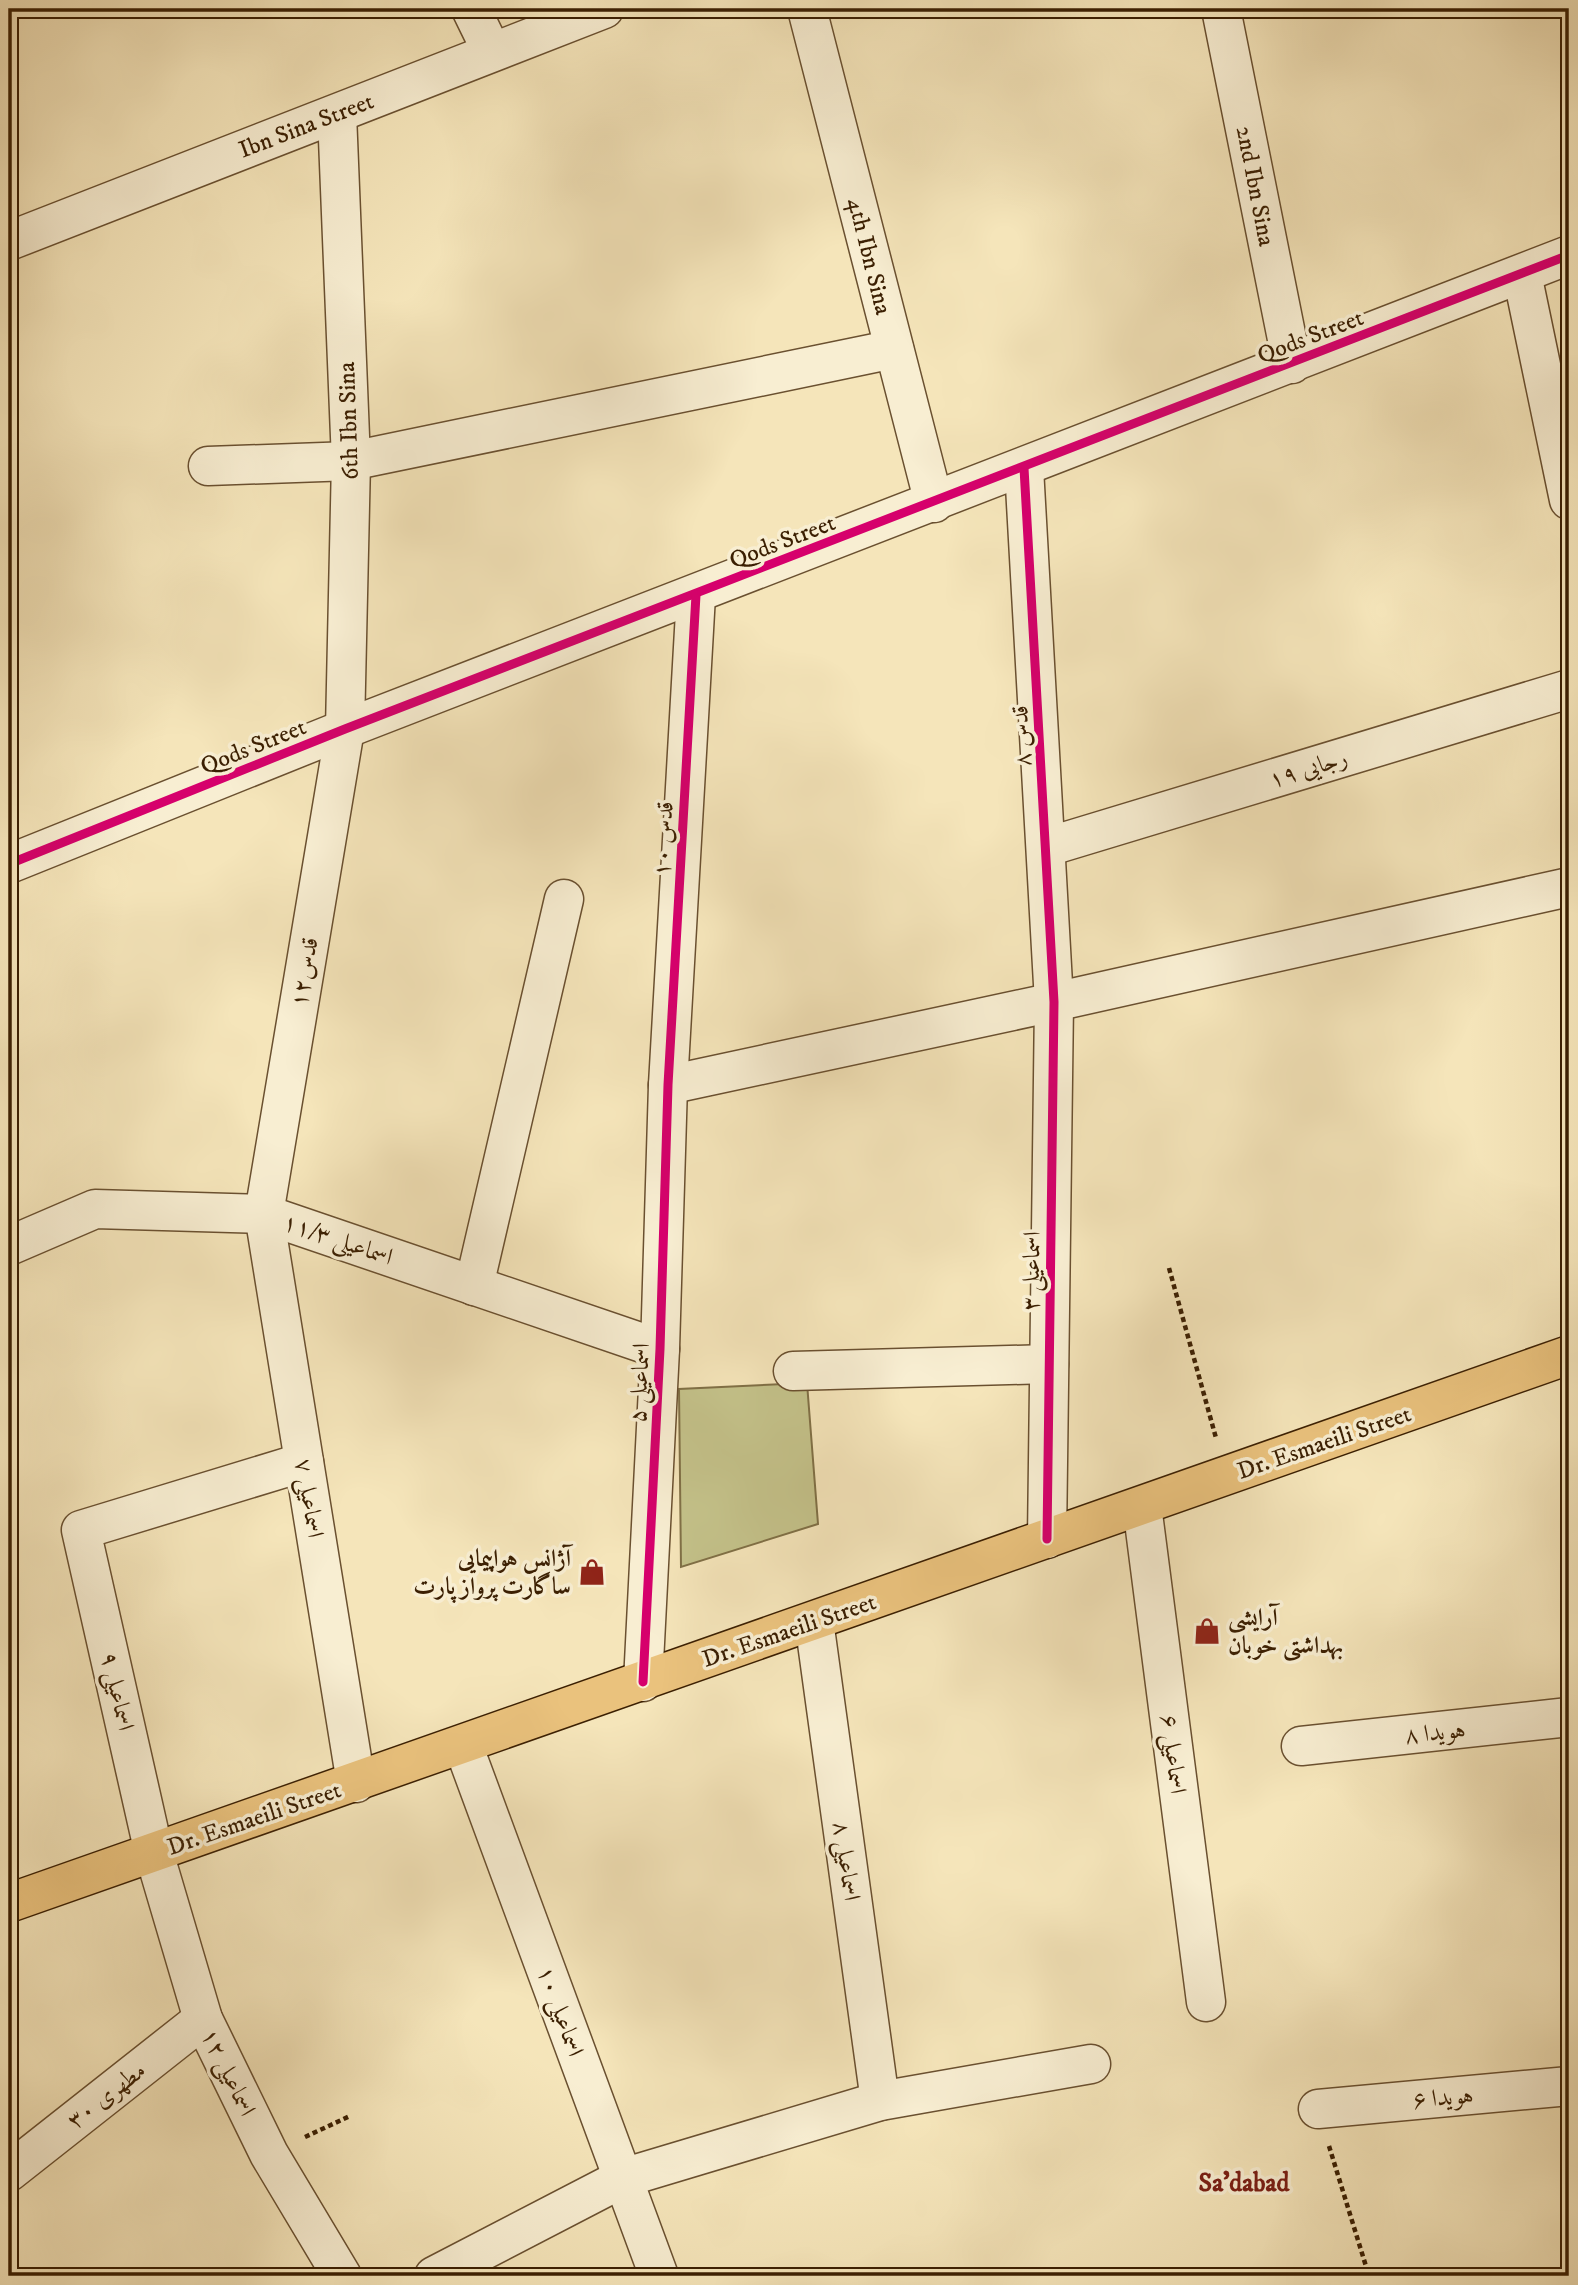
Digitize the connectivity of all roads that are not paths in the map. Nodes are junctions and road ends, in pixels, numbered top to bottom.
1 (471, 9) edge
2 (604, 9) edge
3 (807, 9) edge
4 (1221, 9) edge
5 (492, 52) junction
6 (337, 114) junction
7 (9, 241) edge
8 (1569, 255) edge
9 (1521, 274) junction
10 (894, 349) junction
11 (1292, 363) junction
12 (351, 461) junction
13 (208, 466) dead end
14 (1024, 468) junction
15 (1569, 500) edge
16 (934, 503) junction
17 (696, 595) junction
18 (1569, 689) edge
19 (345, 729) junction
20 (1046, 847) junction
21 (9, 864) edge
22 (1569, 887) edge
23 (565, 899) dead end
24 (1054, 1002) junction
25 (668, 1085) junction
26 (264, 1214) junction
27 (9, 1246) edge
28 (474, 1286) junction
29 (660, 1349) junction
30 (1569, 1355) edge
31 (1049, 1364) junction
32 (793, 1371) dead end
33 (304, 1462) junction
34 (1142, 1506) junction
35 (1047, 1539) junction
36 (814, 1622) junction
37 (643, 1682) junction
38 (1569, 1717) edge
39 (463, 1745) junction
40 (1301, 1746) dead end
41 (356, 1783) junction
42 (154, 1853) junction
43 (9, 1903) edge
44 (1206, 2002) dead end
45 (203, 2019) junction
46 (1091, 2064) dead end
47 (1569, 2086) edge
48 (880, 2101) junction
49 (1318, 2109) road end
50 (9, 2172) edge
51 (623, 2178) junction
52 (335, 2274) edge
53 (434, 2276) edge
54 (659, 2276) edge

1 - 5 street
2 - 5 street, Ibn Sina Street
3 - 10 street, 4th Ibn Sina
4 - 11 street, 2nd Ibn Sina
5 - 6 street, Ibn Sina Street
6 - 7 street, Ibn Sina Street
6 - 12 street, 6th Ibn Sina
8 - 9 street, Qods Street
9 - 11 street, Qods Street
9 - 15 street
10 - 12 street
10 - 16 street, 4th Ibn Sina
11 - 14 street, Qods Street
12 - 13 street
12 - 19 street, 6th Ibn Sina
14 - 16 street, Qods Street
14 - 20 street, قدس ۸
16 - 17 street, Qods Street
17 - 19 street, Qods Street
17 - 25 street, قدس ۱۰
18 - 20 street, رجایی ۱۹
19 - 21 street, Qods Street
19 - 26 street, قدس۱۲
20 - 24 street, قدس ۸
22 - 24 street
23 - 28 street
24 - 25 street
24 - 31 street, اسماعیلی ۳
25 - 29 street, اسماعیلی ۵
26 - 27 street, اسماعیلی ۱۱/۳
26 - 28 street, اسماعیلی ۱۱/۳
26 - 33 street, اسماعیلی ۷
28 - 29 street, اسماعیلی ۱۱/۳
29 - 37 street, اسماعیلی ۵
30 - 34 main road, Dr. Esmaeili Street
31 - 32 street
31 - 35 street, اسماعیلی ۳
33 - 41 street, اسماعیلی ۷
33 - 42 street, اسماعیلی ۹
34 - 35 main road, Dr. Esmaeili Street
34 - 44 street, اسماعیلی ۶
35 - 36 main road, Dr. Esmaeili Street
36 - 37 main road, Dr. Esmaeili Street
36 - 48 street, اسماعیلی ۸
37 - 39 main road, Dr. Esmaeili Street
38 - 40 street, هویدا ۸
39 - 41 main road, Dr. Esmaeili Street
39 - 51 street, اسماعیلی ۱۰
41 - 42 main road, Dr. Esmaeili Street
42 - 43 main road, Dr. Esmaeili Street
42 - 45 street, اسماعیلی ۱۲
45 - 50 street, مطهری ۳۰
45 - 52 street, اسماعیلی ۱۲
46 - 48 street
47 - 49 street, هویدا ۶
48 - 51 street
51 - 53 street
51 - 54 street, اسماعیلی ۱۰

